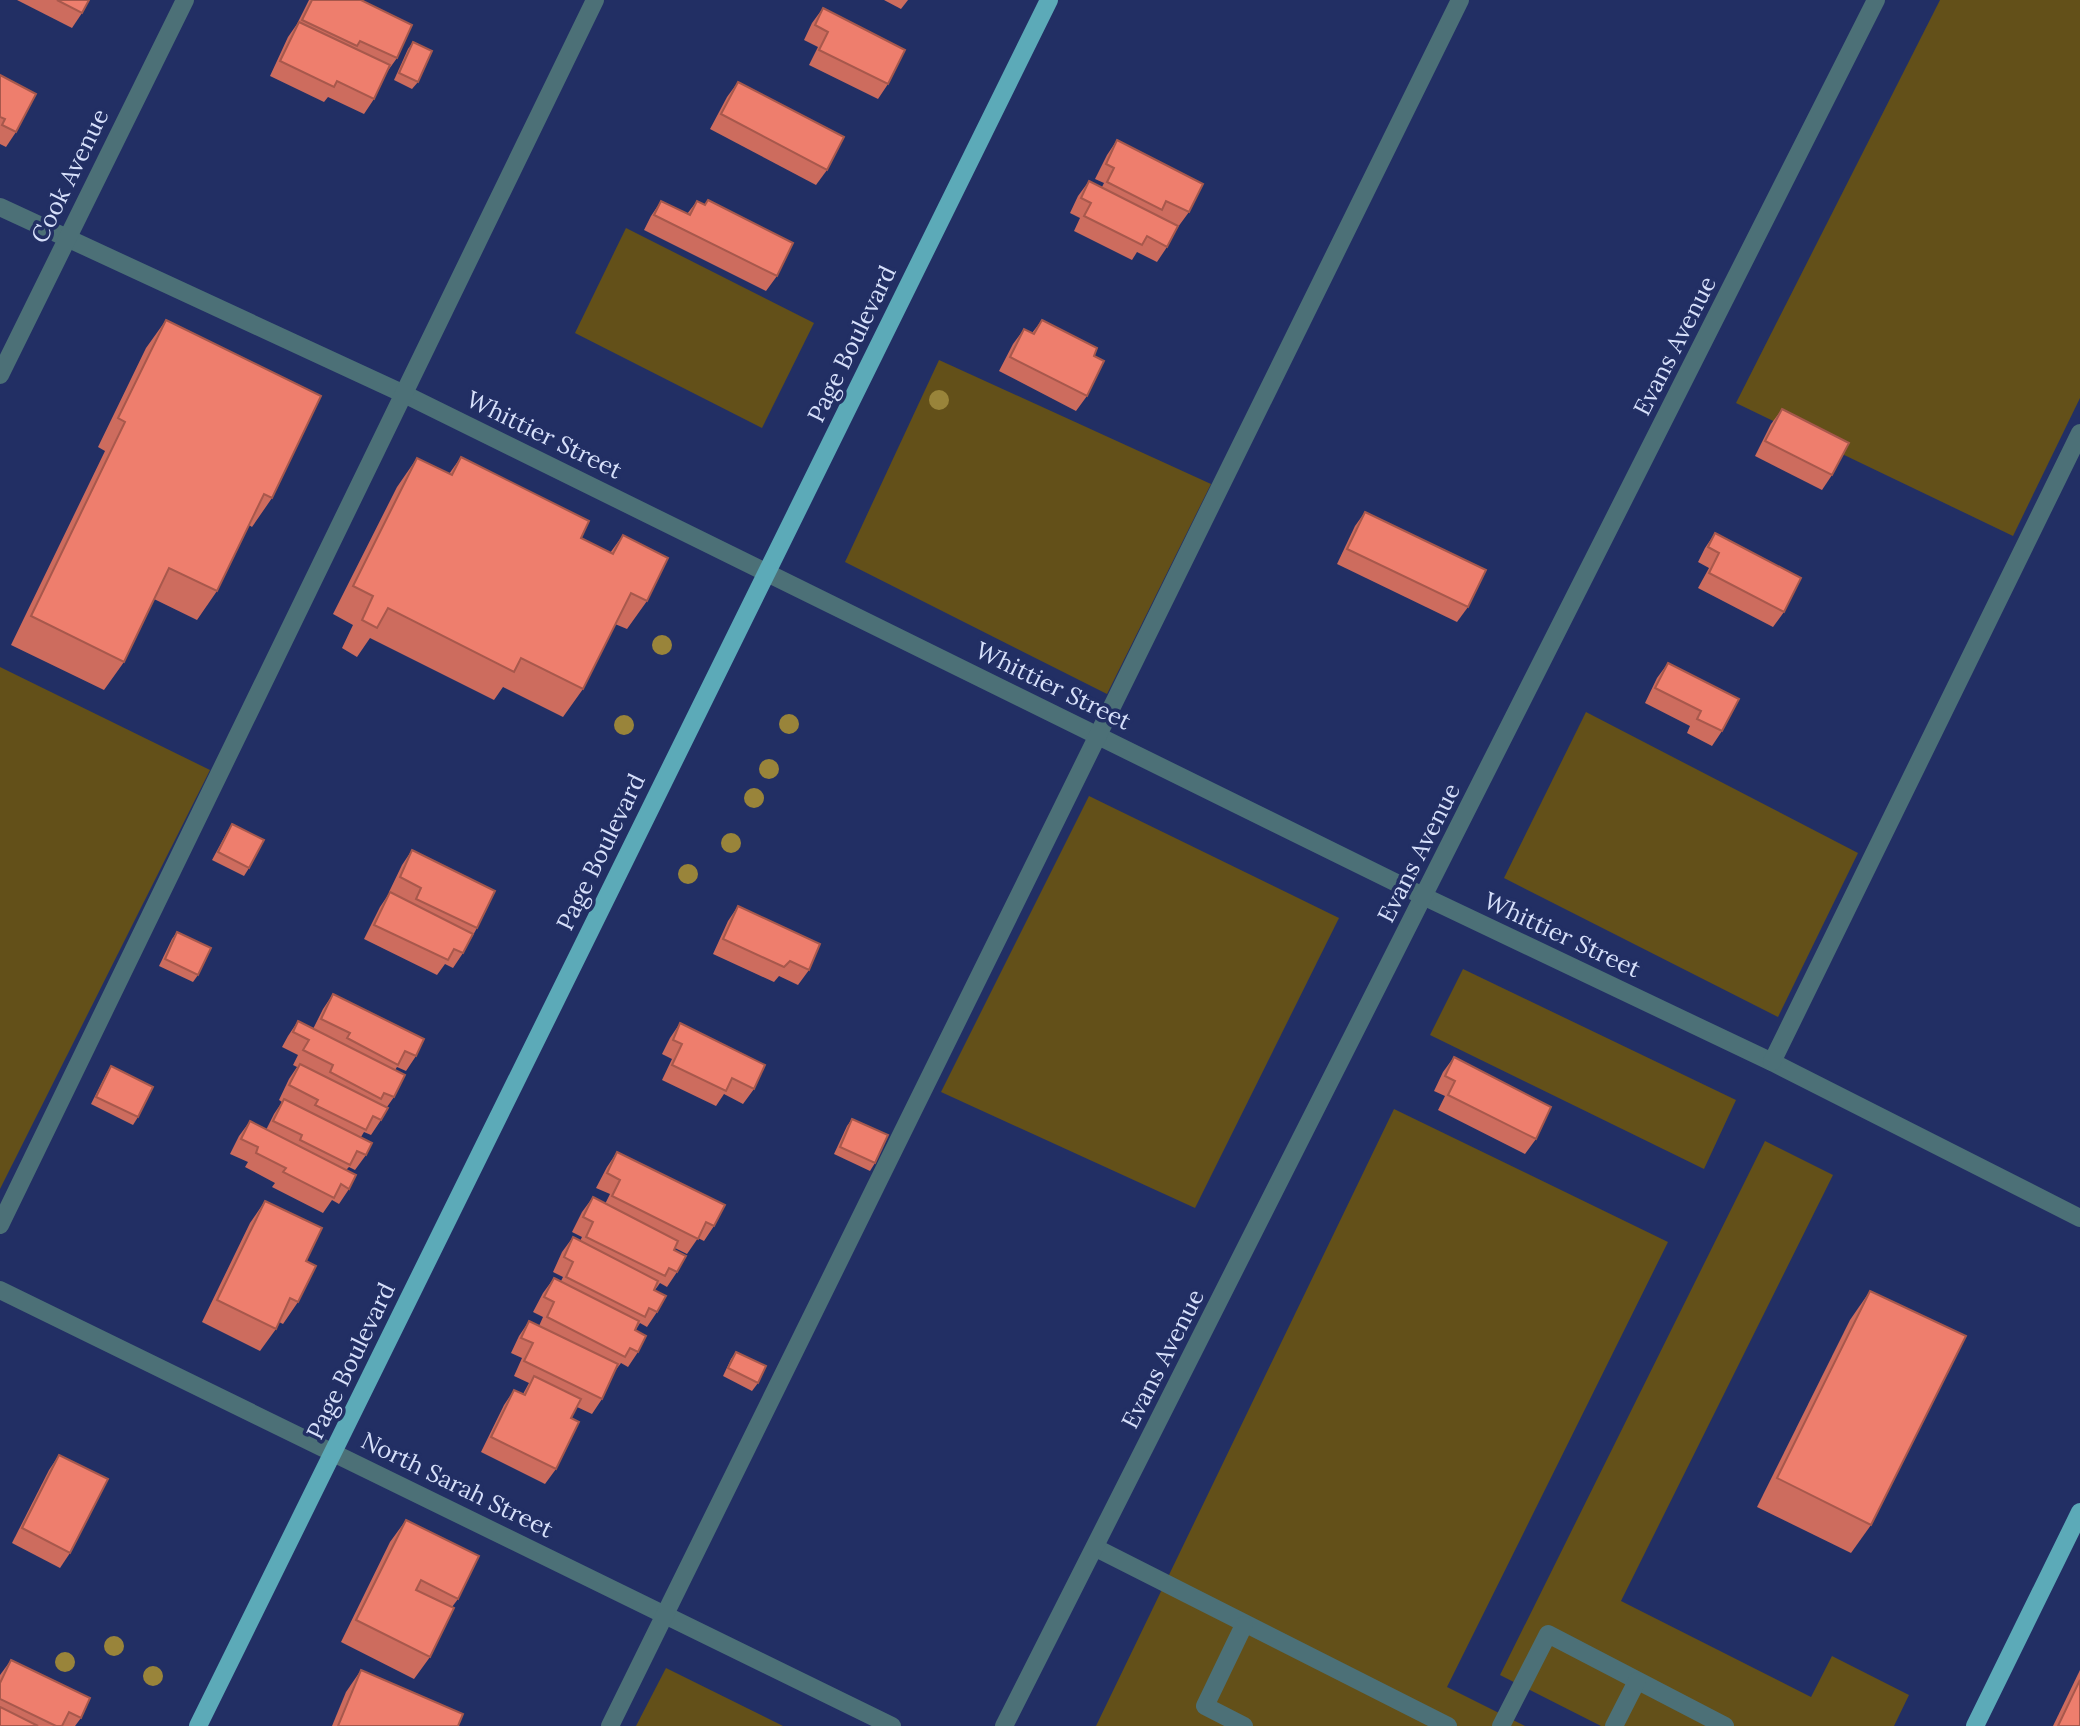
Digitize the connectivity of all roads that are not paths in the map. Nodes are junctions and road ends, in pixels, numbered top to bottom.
1 (185, 0) edge
2 (595, 0) edge
3 (1049, 0) edge
4 (1460, 0) edge
5 (1876, 0) edge
6 (0, 207) edge
7 (67, 239) junction
8 (0, 375) edge
9 (404, 394) junction
10 (2080, 433) edge
11 (766, 572) junction
12 (1098, 735) junction
13 (1424, 897) junction
14 (1772, 1062) junction
15 (2080, 1218) edge
16 (0, 1225) edge
17 (0, 1290) edge
18 (333, 1451) junction
19 (2080, 1512) edge
20 (1096, 1548) junction
21 (665, 1615) junction
22 (1244, 1625) junction
23 (1637, 1681) junction
24 (198, 1726) edge
25 (610, 1726) edge
26 (892, 1726) edge
27 (1004, 1726) edge
28 (1244, 1726) edge
29 (1448, 1726) edge
30 (1501, 1726) edge
31 (1614, 1726) edge
32 (1725, 1726) edge
33 (1975, 1726) edge

1 - 7 street, Cook Avenue
2 - 9 street
3 - 11 main road, Page Boulevard
4 - 12 street
5 - 13 street, Evans Avenue
6 - 7 street, Whittier Street
7 - 8 street, Cook Avenue
7 - 9 street, Whittier Street
9 - 11 street, Whittier Street
9 - 16 street
10 - 14 street
11 - 12 street, Whittier Street
11 - 18 main road, Page Boulevard
12 - 13 street, Whittier Street
12 - 21 street
13 - 14 street, Whittier Street
13 - 20 street, Evans Avenue
14 - 15 street, Whittier Street
17 - 18 street, North Sarah Street
18 - 21 street, North Sarah Street
18 - 24 main road, Page Boulevard
19 - 33 main road
20 - 22 street
20 - 27 street, Evans Avenue
21 - 25 street
21 - 26 street, North Sarah Street
22 - 28 street
22 - 29 street
23 - 30 street
23 - 31 street
23 - 32 street

